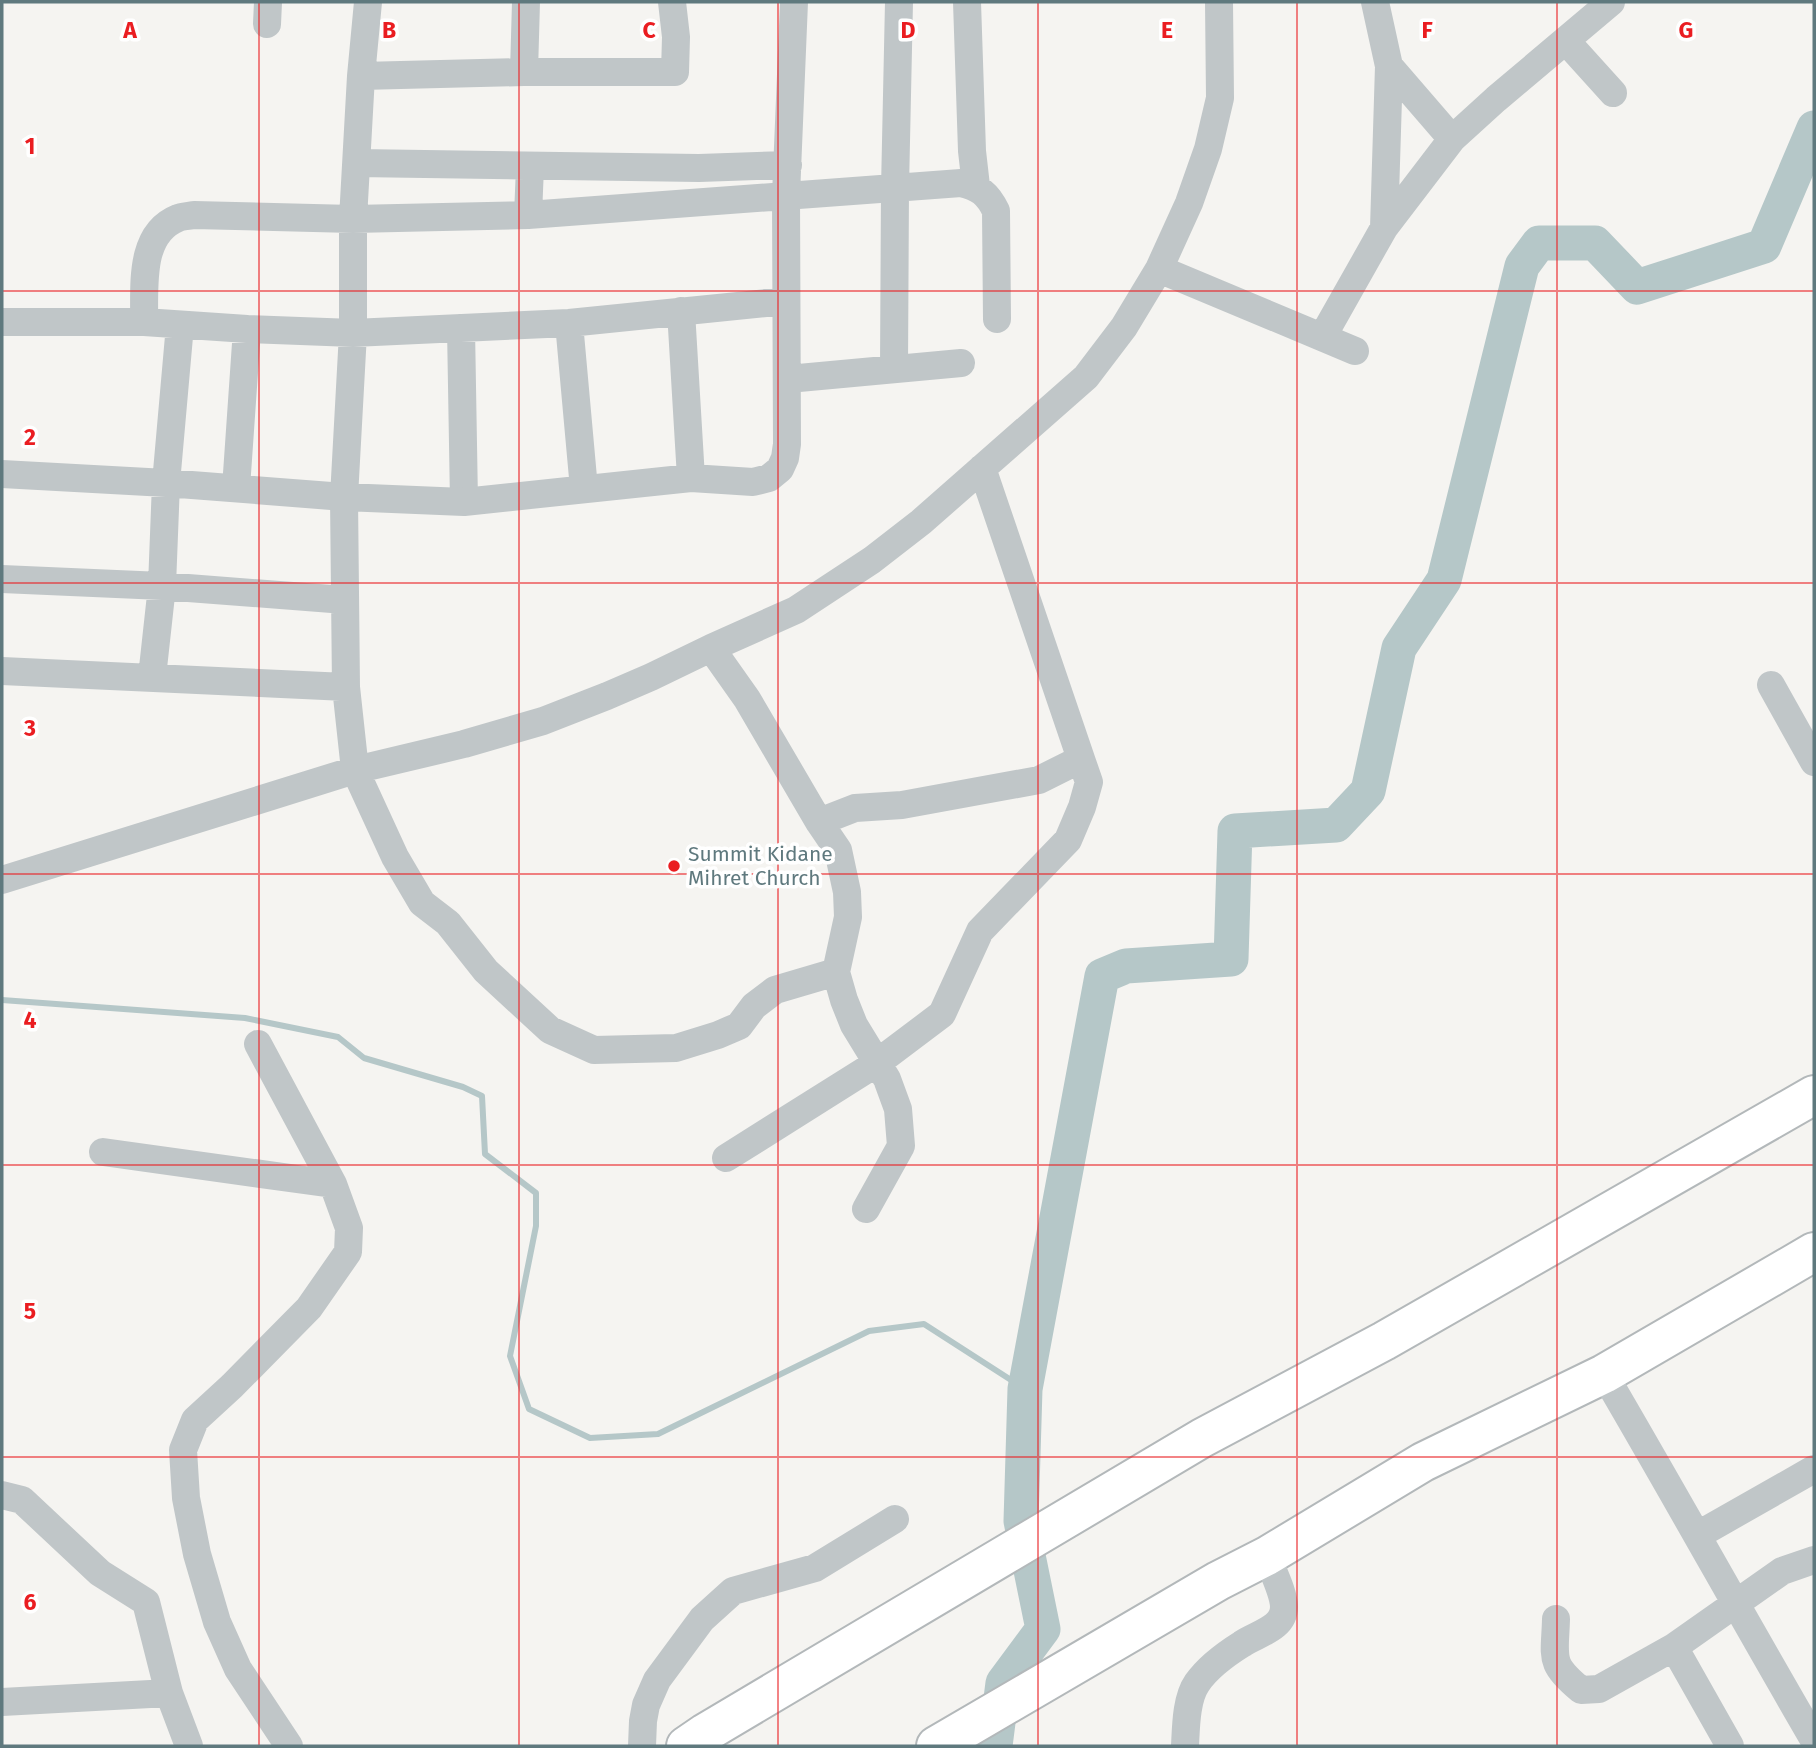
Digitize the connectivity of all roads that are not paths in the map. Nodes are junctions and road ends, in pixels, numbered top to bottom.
1 (368, 2) edge
2 (526, 2) edge
3 (672, 2) edge
4 (794, 2) edge
5 (899, 2) edge
6 (967, 2) edge
7 (1219, 2) edge
8 (1375, 2) edge
9 (1612, 2) edge
10 (1566, 41) junction
11 (1389, 66) junction
12 (524, 72) junction
13 (361, 76) junction
14 (1613, 93) dead end
15 (1452, 139) junction
16 (357, 163) junction
17 (788, 165) junction
18 (530, 167) junction
19 (976, 186) junction
20 (894, 188) junction
21 (786, 195) junction
22 (528, 215) junction
23 (353, 219) junction
24 (1384, 228) junction
25 (1159, 269) junction
26 (786, 301) junction
27 (681, 311) junction
28 (997, 319) dead end
29 (2, 322) edge
30 (144, 322) junction
31 (569, 323) junction
32 (180, 325) junction
33 (461, 328) junction
34 (247, 329) junction
35 (353, 333) junction
36 (1323, 336) junction
37 (1355, 351) dead end
38 (961, 363) dead end
39 (894, 368) junction
40 (788, 379) junction
41 (982, 468) junction
42 (2, 474) edge
43 (691, 478) junction
44 (166, 483) junction
45 (236, 488) junction
46 (584, 489) junction
47 (344, 497) junction
48 (464, 502) junction
49 (2, 579) edge
50 (162, 586) junction
51 (345, 600) junction
52 (711, 648) junction
53 (2, 671) edge
54 (152, 677) junction
55 (1771, 685) dead end
56 (346, 687) junction
57 (1081, 758) junction
58 (1814, 762) edge
59 (355, 770) junction
60 (819, 822) junction
61 (2, 880) edge
62 (836, 972) junction
63 (258, 1044) dead end
64 (877, 1063) junction
65 (1814, 1096) edge
66 (103, 1153) dead end
67 (726, 1158) dead end
68 (333, 1184) junction
69 (866, 1209) dead end
70 (1814, 1252) edge
71 (1604, 1374) junction
72 (1814, 1469) edge
73 (2, 1495) edge
74 (895, 1519) dead end
75 (1698, 1535) junction
76 (1267, 1556) junction
77 (1814, 1560) edge
78 (1735, 1605) junction
79 (1556, 1619) dead end
80 (1674, 1647) junction
81 (169, 1693) junction
82 (2, 1702) edge
83 (1814, 1740) edge
84 (189, 1746) edge
85 (289, 1746) edge
86 (642, 1746) edge
87 (686, 1746) edge
88 (936, 1746) edge
89 (1185, 1746) edge
90 (1730, 1746) edge

1 - 13 street
2 - 12 street
3 - 12 street
4 - 17 street
5 - 20 street
6 - 19 street
7 - 25 street
8 - 11 street
9 - 10 street
10 - 14 street
10 - 15 street
11 - 15 street
11 - 24 street
12 - 13 street
13 - 16 street
15 - 24 street
16 - 18 street
16 - 23 street
17 - 18 street
17 - 21 street
18 - 22 street
19 - 20 street
19 - 28 street
20 - 21 street
20 - 39 street
21 - 22 street
21 - 26 street
22 - 23 street
23 - 30 street
23 - 35 street
24 - 36 street
25 - 36 street
25 - 41 street
26 - 27 street
26 - 40 street
27 - 31 street
27 - 43 street
29 - 30 street
30 - 32 street
31 - 33 street
31 - 46 street
32 - 34 street
32 - 44 street
33 - 35 street
33 - 48 street
34 - 35 street
34 - 45 street
35 - 47 street
36 - 37 street
38 - 39 street
39 - 40 street
40 - 43 street
41 - 52 street
41 - 57 street
42 - 44 street
43 - 46 street
44 - 45 street
44 - 50 street
45 - 47 street
46 - 48 street
47 - 48 street
47 - 51 street
49 - 50 street
50 - 51 street
50 - 54 street
51 - 56 street
52 - 59 street
52 - 60 street
53 - 54 street
54 - 56 street
55 - 58 street
56 - 59 street
57 - 60 street
57 - 64 street
59 - 61 street
59 - 62 street
60 - 62 street
62 - 64 street
63 - 68 street
64 - 67 street
64 - 69 street
65 - 87 highway
66 - 68 street
68 - 85 street
70 - 71 highway
71 - 75 street
71 - 76 highway
72 - 75 street
73 - 81 street
74 - 86 street
75 - 78 street
76 - 88 highway
76 - 89 street
77 - 78 street
78 - 80 street
78 - 83 street
79 - 80 street
80 - 90 street
81 - 82 street
81 - 84 street

